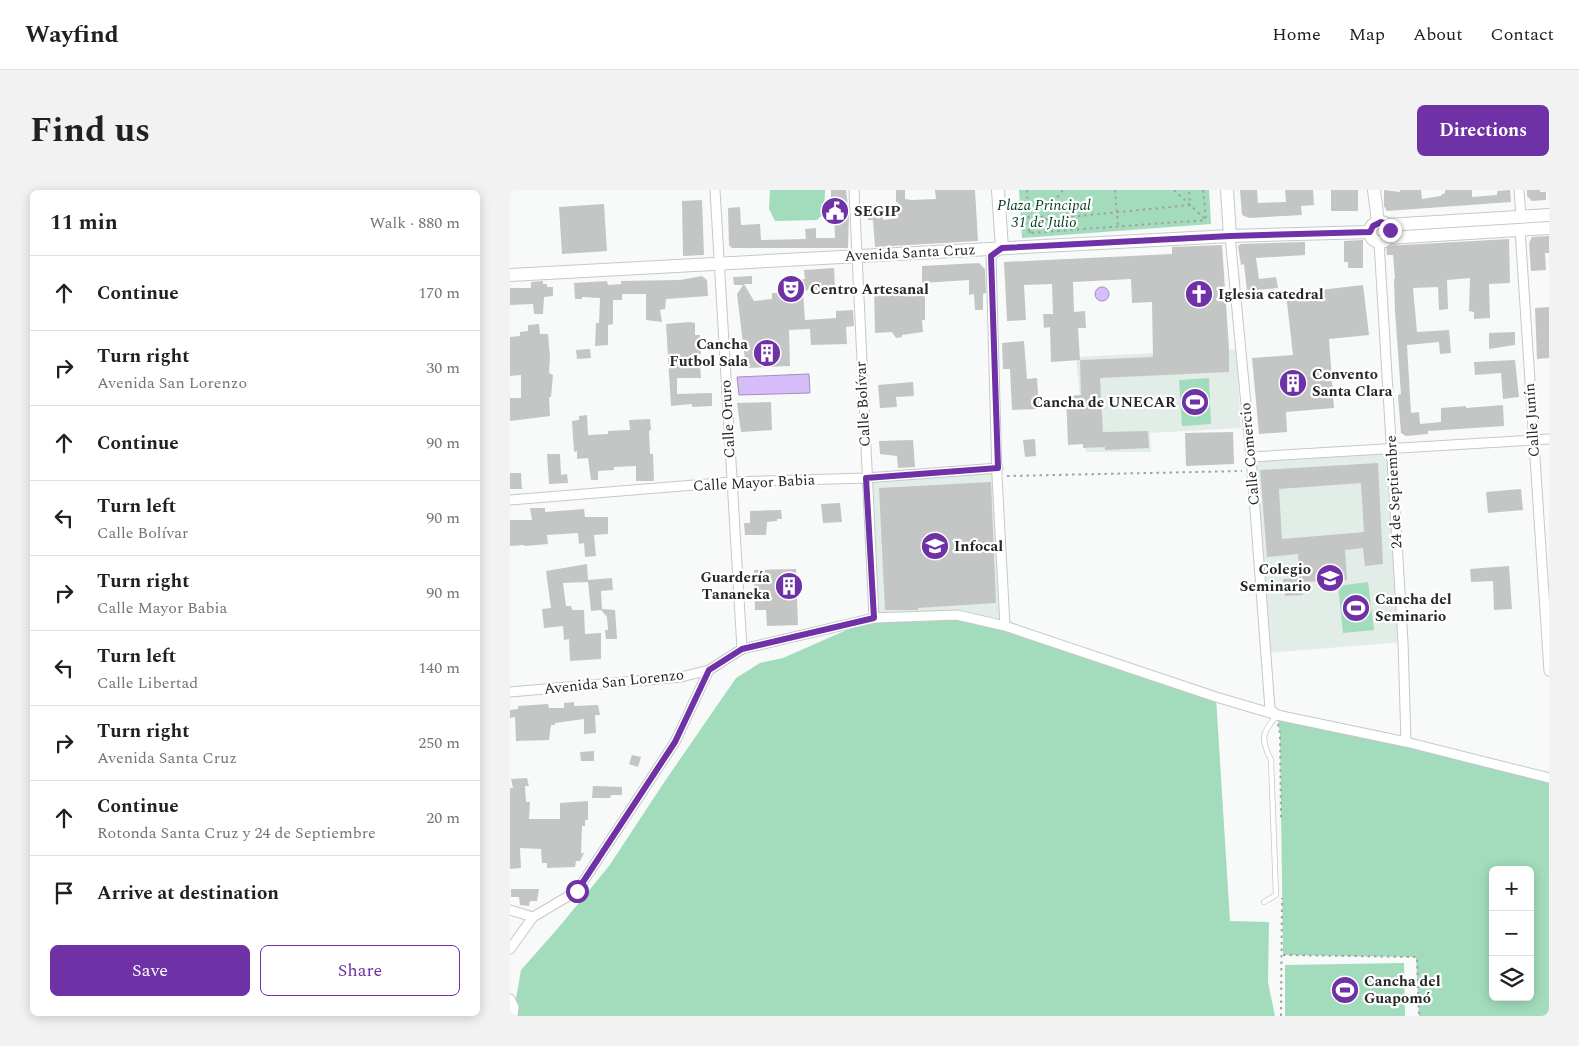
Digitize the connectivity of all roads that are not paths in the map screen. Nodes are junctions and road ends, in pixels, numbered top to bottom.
1 (715, 190) edge
2 (854, 190) edge
3 (998, 190) edge
4 (1227, 190) edge
5 (1374, 190) edge
6 (1519, 190) edge
7 (1549, 215) edge
8 (1521, 223) junction
9 (1549, 228) edge
10 (1381, 232) junction
11 (1230, 236) junction
12 (1002, 248) junction
13 (857, 256) junction
14 (718, 264) junction
15 (510, 275) edge
16 (1549, 439) edge
17 (1534, 440) junction
18 (1391, 449) junction
19 (1251, 458) junction
20 (997, 472) junction
21 (866, 478) junction
22 (731, 482) junction
23 (510, 500) edge
24 (874, 618) junction
25 (1548, 619) edge
26 (1005, 626) junction
27 (742, 649) junction
28 (709, 670) junction
29 (1549, 671) edge
30 (510, 692) edge
31 (1277, 715) junction
32 (1406, 742) junction
33 (1549, 778) edge
34 (1264, 902) dead end
35 (510, 910) edge
36 (533, 917) junction
37 (510, 949) edge
38 (510, 998) edge
39 (513, 1016) edge

1 - 14 street, Calle Oruro
2 - 13 street, Calle Bolívar
3 - 12 main road
4 - 11 main road, Calle Comercio
5 - 10 main road, 24 de Septiembre
6 - 8 street, Calle Junín
7 - 8 main road, Avenida Santa Cruz
8 - 9 main road, Avenida Santa Cruz
8 - 10 main road, Avenida Santa Cruz
8 - 17 street, Calle Junín
10 - 11 main road, Avenida Santa Cruz
10 - 18 street, 24 de Septiembre
11 - 12 main road, Avenida Santa Cruz
11 - 19 street, Calle Comercio
12 - 13 main road, Avenida Santa Cruz
12 - 20 street
13 - 14 main road, Avenida Santa Cruz
13 - 21 street, Calle Bolívar
14 - 15 main road, Avenida Santa Cruz
14 - 22 street, Calle Oruro
16 - 17 street
17 - 18 street
17 - 25 street, Calle Junín
18 - 19 street
18 - 32 street, 24 de Septiembre
19 - 31 street, Calle Comercio
20 - 21 street, Calle Mayor Babia
20 - 26 street
21 - 22 street, Calle Mayor Babia
21 - 24 street, Calle Bolívar
22 - 23 street, Calle Mayor Babia
22 - 27 street, Calle Oruro
24 - 26 street, Avenida San Lorenzo
24 - 27 street, Avenida San Lorenzo
25 - 29 street, Calle Junín
26 - 31 street, Avenida San Lorenzo
27 - 28 street, Avenida San Lorenzo
28 - 30 street, Avenida San Lorenzo
28 - 36 street
31 - 32 street, Avenida San Lorenzo
31 - 34 lane
32 - 33 street, Avenida San Lorenzo
35 - 36 street
36 - 37 street
38 - 39 street

